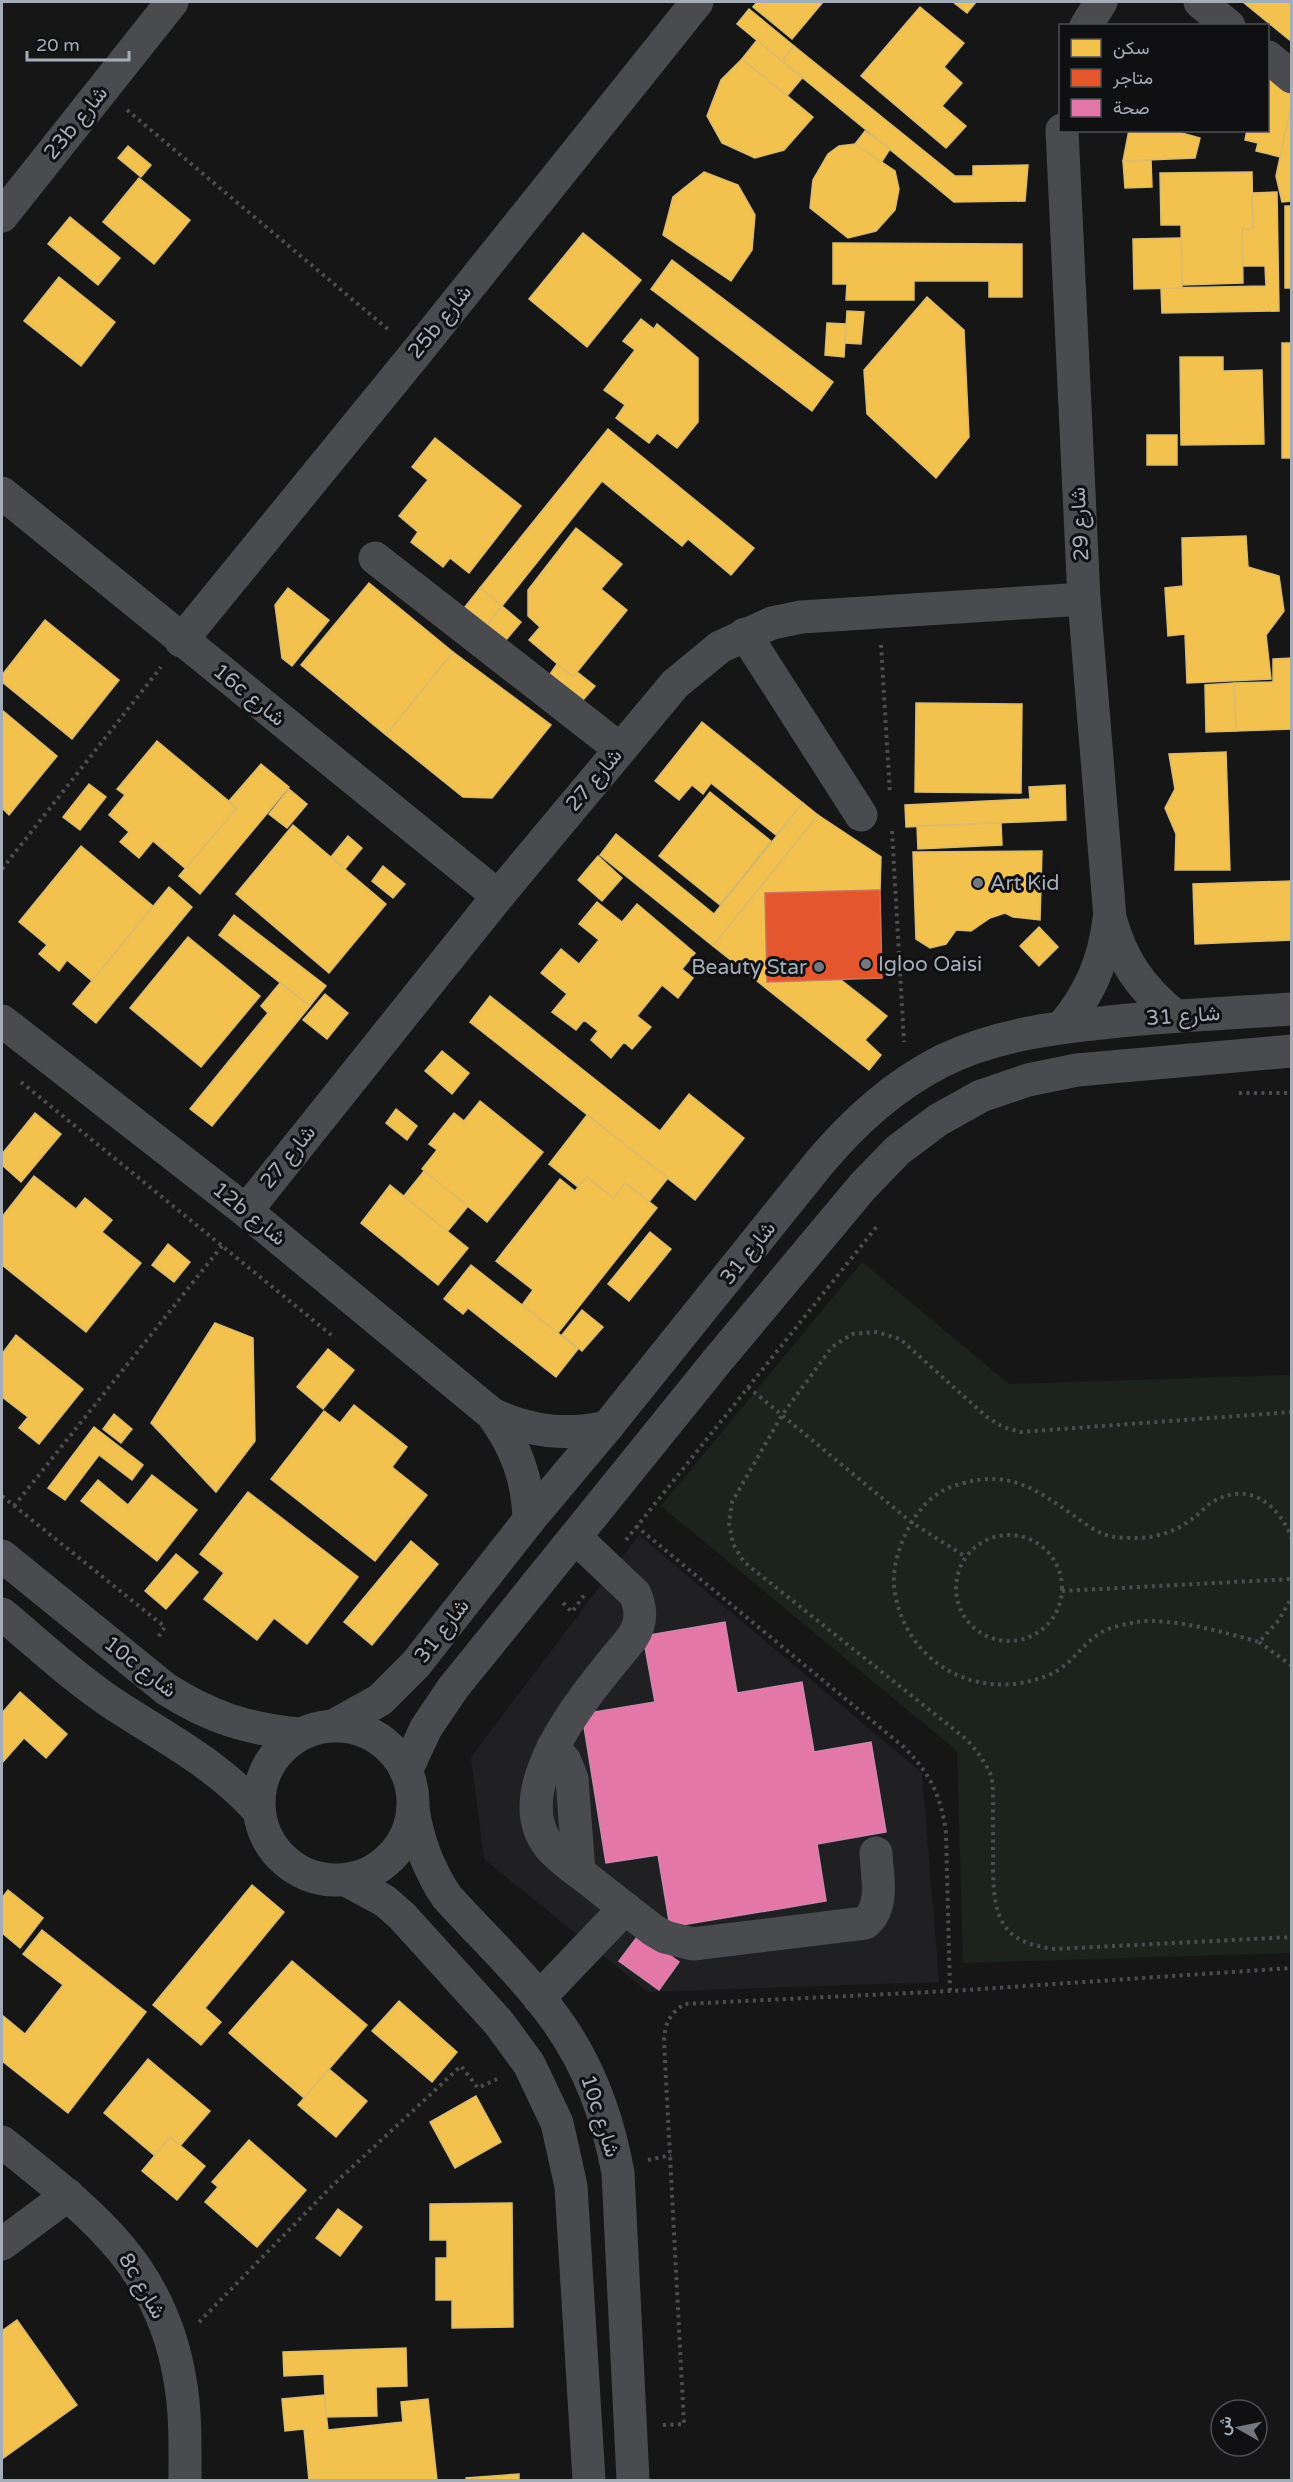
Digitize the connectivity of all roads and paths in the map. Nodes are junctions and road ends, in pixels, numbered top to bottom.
1 (172, 2) edge
2 (697, 2) edge
3 (1101, 2) edge
4 (1200, 2) edge
5 (1087, 24) edge
6 (1227, 24) edge
7 (1269, 58) edge
8 (1292, 77) edge
9 (102, 90) junction
10 (1062, 132) edge
11 (2, 216) edge
12 (416, 353) junction
13 (2, 493) edge
14 (375, 558) dead end
15 (1084, 599) junction
16 (879, 611) junction
17 (745, 634) junction
18 (181, 641) junction
19 (620, 750) junction
20 (890, 796) dead end
21 (876, 818) joint
22 (2, 869) edge
23 (498, 896) junction
24 (1110, 918) junction
25 (1292, 1009) edge
26 (1174, 1016) junction
27 (2, 1021) edge
28 (1062, 1027) junction
29 (1292, 1051) edge
30 (20, 1082) dead end
31 (907, 1082) junction
32 (1233, 1093) dead end
33 (1292, 1093) edge
34 (246, 1211) junction
35 (880, 1223) dead end
36 (222, 1246) junction
37 (335, 1338) dead end
38 (717, 1361) junction
39 (748, 1386) junction
40 (1292, 1412) edge
41 (492, 1414) junction
42 (782, 1415) junction
43 (608, 1427) junction
44 (605, 1500) junction
45 (14, 1506) dead end
46 (530, 1520) junction
47 (911, 1522) junction
48 (636, 1526) junction
49 (575, 1537) junction
50 (1292, 1539) edge
51 (2, 1556) edge
52 (966, 1557) junction
53 (606, 1566) junction
54 (1292, 1580) edge
55 (537, 1583) junction
56 (1062, 1591) junction
57 (1292, 1597) edge
58 (2, 1614) edge
59 (156, 1641) dead end
60 (1259, 1642) junction
61 (164, 1647) dead end
62 (1292, 1666) edge
63 (335, 1725) junction
64 (299, 1734) junction
65 (406, 1771) junction
66 (413, 1809) junction
67 (259, 1811) junction
68 (876, 1853) dead end
69 (346, 1880) junction
70 (625, 1908) junction
71 (1292, 1937) edge
72 (1292, 1968) edge
73 (951, 1991) junction
74 (539, 1998) junction
75 (529, 2064) junction
76 (2, 2142) edge
77 (671, 2155) junction
78 (642, 2161) dead end
79 (68, 2195) junction
80 (2, 2244) edge
81 (173, 2349) junction
82 (630, 2426) junction
83 (185, 2481) edge
84 (589, 2481) edge
85 (633, 2481) edge

1 - 9 street, 23b شارع
2 - 12 street, 25b شارع
3 - 5 street
4 - 6 street
7 - 8 street
9 - 11 street, 23b شارع
9 - 12 path
10 - 15 street, شارع 29
12 - 18 street, 25b شارع
13 - 18 street, 16c شارع
14 - 19 street
15 - 16 street, شارع 27
15 - 24 street, شارع 29
16 - 17 street, شارع 27
16 - 20 path
17 - 19 street, شارع 27
17 - 21 street
18 - 22 path
18 - 23 street, 16c شارع
19 - 23 street, شارع 27
21 - 31 path
23 - 34 street, شارع 27
24 - 26 street, شارع 29
24 - 28 street, شارع 29
25 - 26 street, شارع 31
26 - 28 street, شارع 31
27 - 34 street, 12b شارع
28 - 31 street, شارع 31
29 - 38 street, شارع 31
30 - 36 path
31 - 43 street, شارع 31
32 - 33 path
34 - 41 street, 12b شارع
35 - 39 path
36 - 37 path
36 - 45 path
38 - 39 path
38 - 44 street, شارع 31
39 - 42 path
39 - 48 path
40 - 42 path
41 - 43 street, 12b شارع
41 - 46 street, 12b شارع
42 - 47 path
42 - 71 path
43 - 46 street, شارع 31
44 - 48 path
44 - 49 street, شارع 31
46 - 63 street, شارع 31
47 - 50 path
47 - 52 path
47 - 60 path
48 - 53 path
48 - 73 path
49 - 53 street
49 - 55 street, شارع 31
51 - 64 street, 10c شارع
52 - 56 path
52 - 56 path
53 - 55 path
53 - 70 street
54 - 56 path
55 - 65 street, شارع 31
57 - 60 path
58 - 67 street, 10c شارع
59 - 61 path
60 - 62 path
63 - 64 street
63 - 65 street
64 - 67 street
65 - 66 street
66 - 69 street
66 - 74 street, 10c شارع
67 - 69 street
68 - 70 street
69 - 75 street, 10c شارع
70 - 74 street
72 - 73 path
73 - 77 path
74 - 82 street, 10c شارع
75 - 81 path
75 - 84 street, 10c شارع
76 - 79 street, 8c شارع
77 - 78 path
77 - 82 path
79 - 80 street
79 - 81 street, 8c شارع
81 - 83 street, 8c شارع
82 - 85 street, 10c شارع

